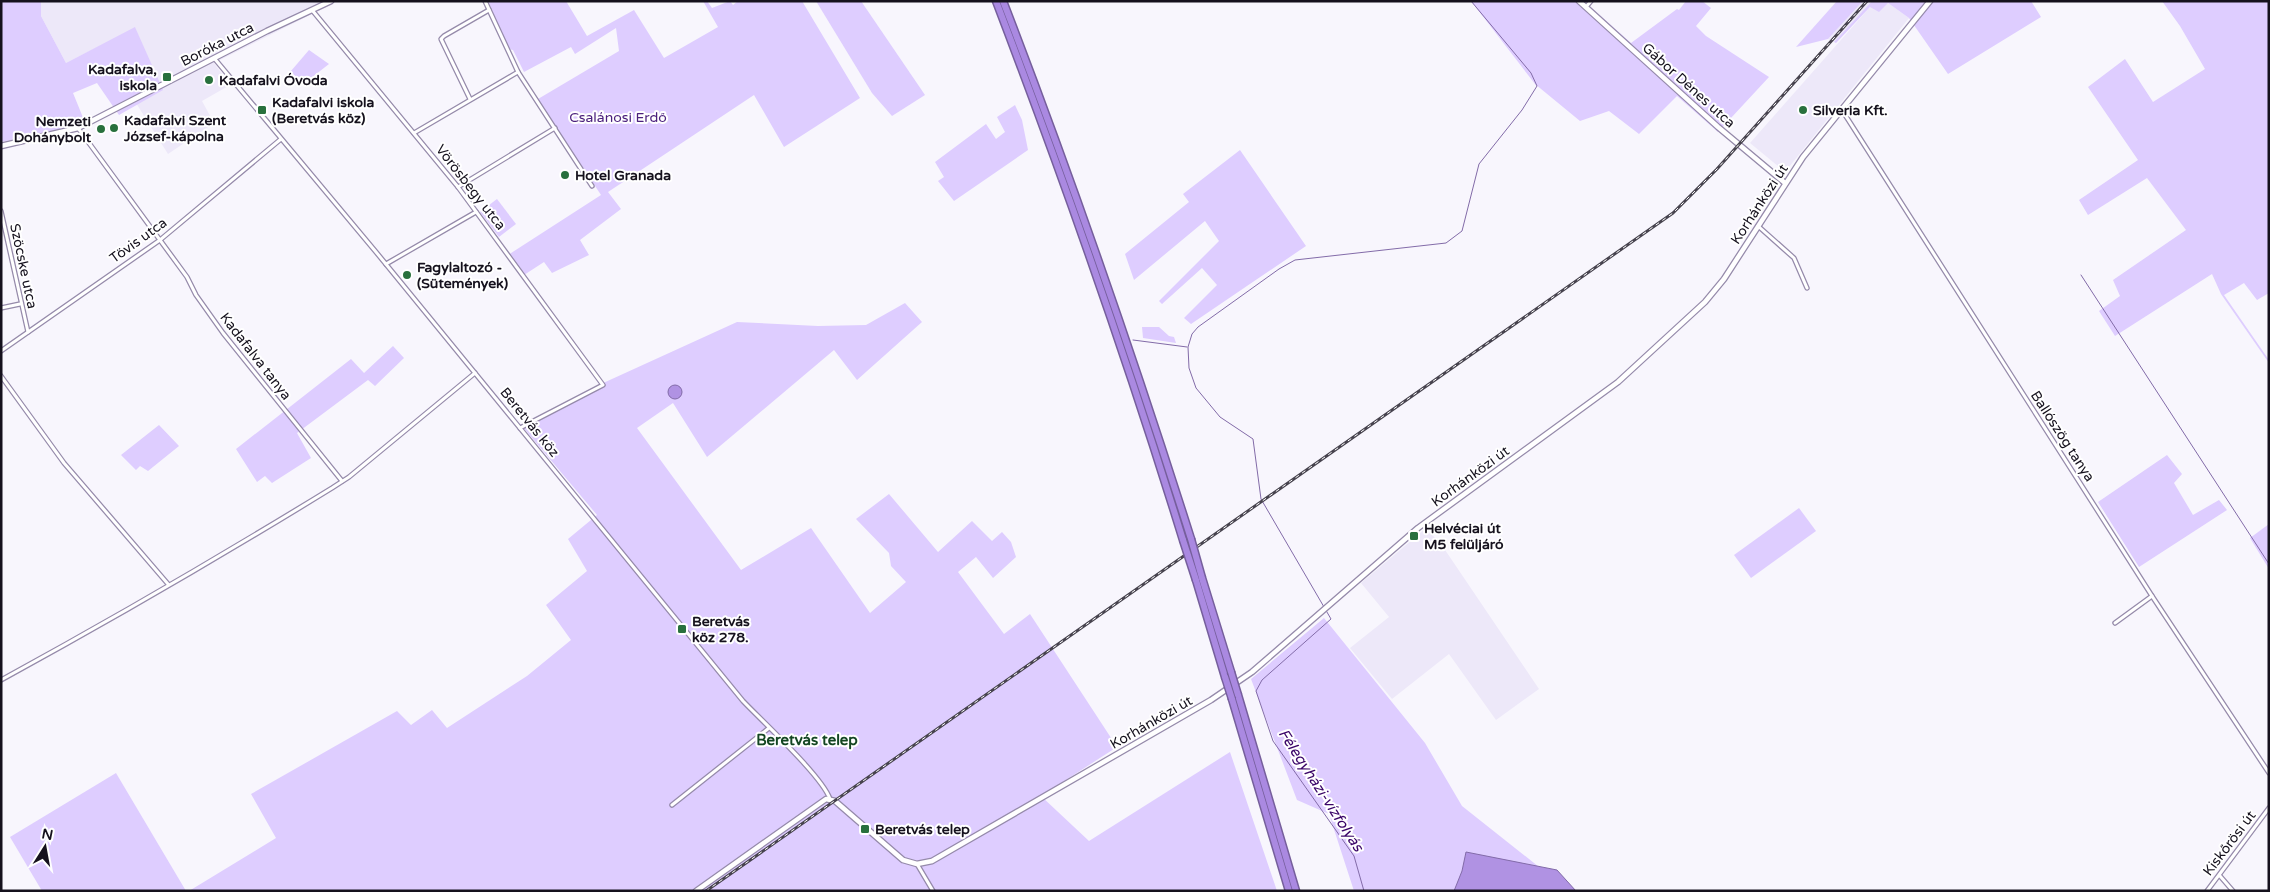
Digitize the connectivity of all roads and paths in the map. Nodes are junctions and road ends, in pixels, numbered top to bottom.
1 (331, 1) edge
2 (485, 1) edge
3 (996, 1) edge
4 (1003, 1) edge
5 (1579, 1) edge
6 (1591, 1) edge
7 (1930, 1) edge
8 (1586, 8) junction
9 (312, 10) junction
10 (489, 10) junction
11 (214, 58) junction
12 (518, 72) junction
13 (470, 99) junction
14 (1842, 110) junction
15 (78, 128) junction
16 (554, 128) junction
17 (414, 133) junction
18 (281, 139) junction
19 (1, 146) edge
20 (1785, 184) junction
21 (592, 186) dead end
22 (458, 187) junction
23 (1, 211) edge
24 (476, 212) junction
25 (1758, 226) junction
26 (160, 240) junction
27 (386, 264) junction
28 (1807, 288) dead end
29 (20, 304) junction
30 (1, 308) edge
31 (28, 332) junction
32 (1, 351) edge
33 (476, 373) junction
34 (1, 376) edge
35 (520, 428) junction
36 (342, 482) junction
37 (1187, 540) junction
38 (1199, 579) junction
39 (168, 584) junction
40 (2152, 596) junction
41 (2115, 623) dead end
42 (1, 680) edge
43 (1235, 697) junction
44 (769, 728) junction
45 (2269, 773) edge
46 (830, 799) junction
47 (672, 805) dead end
48 (2269, 808) edge
49 (917, 864) junction
50 (2220, 876) junction
51 (696, 891) edge
52 (933, 891) edge
53 (1289, 891) edge
54 (1296, 891) edge
55 (2207, 891) edge
56 (2233, 891) edge

1 - 9 street, Boróka utca
2 - 10 street
3 - 37 highway
4 - 37 highway
5 - 8 street, Gábor Dénes utca
6 - 8 street
7 - 14 street, Korhánközi út
8 - 20 street, Gábor Dénes utca
9 - 11 street, Boróka utca
9 - 17 street, Vörösbegy utca
10 - 12 street
10 - 13 street
11 - 15 street, Boróka utca
11 - 18 street, Beretvás köz
12 - 13 street
12 - 16 street
13 - 17 street
14 - 20 street, Korhánközi út
14 - 40 street, Ballószög tanya
15 - 19 street, Boróka utca
15 - 26 street, Kadafalva tanya
16 - 21 street
16 - 22 street
17 - 22 street, Vörösbegy utca
18 - 26 street, Tövis utca
18 - 27 street, Beretvás köz
20 - 25 street, Korhánközi út
22 - 24 street, Vörösbegy utca
23 - 29 street, Szöcske utca
24 - 27 street
24 - 35 street, Vörösbegy utca
25 - 28 street
25 - 49 street, Korhánközi út
26 - 31 street, Tövis utca
26 - 36 street, Kadafalva tanya
27 - 33 street, Beretvás köz
29 - 30 street
29 - 31 street, Szöcske utca
31 - 32 street, Tövis utca
33 - 35 street, Beretvás köz
33 - 36 street
34 - 39 street
35 - 44 street, Beretvás köz
36 - 39 street
37 - 38 highway, bridge
38 - 43 highway, bridge
38 - 43 highway, bridge
39 - 42 street
40 - 41 street
40 - 45 street, Ballószög tanya
43 - 53 highway
43 - 54 highway
44 - 46 street, Beretvás köz
44 - 47 street
46 - 49 street
46 - 51 street
48 - 50 street, Kiskőrösi út
49 - 52 street
50 - 55 street, Kiskőrösi út
50 - 56 street

